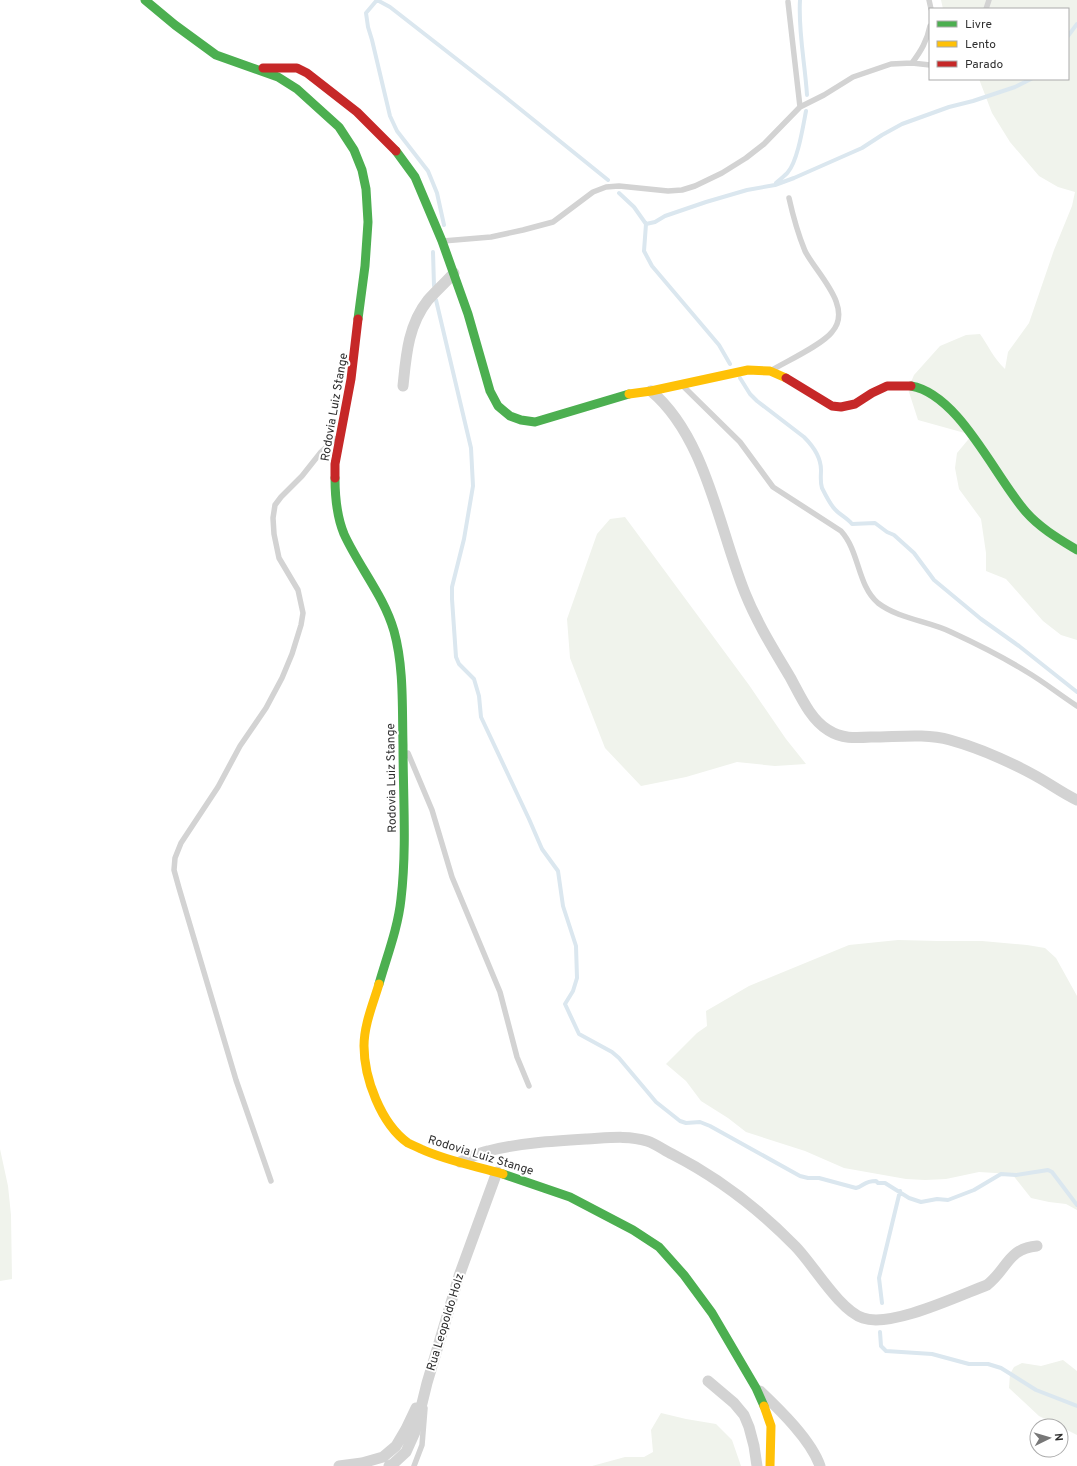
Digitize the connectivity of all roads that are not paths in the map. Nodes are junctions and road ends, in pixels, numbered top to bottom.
1 (145, 0) edge
2 (788, 2) dead end
3 (929, 29) edge
4 (912, 63) junction
5 (929, 65) edge
6 (251, 68) junction
7 (800, 106) junction
8 (788, 198) dead end
9 (442, 241) junction
10 (454, 273) junction
11 (770, 371) junction
12 (681, 384) junction
13 (403, 386) dead end
14 (651, 391) junction
15 (340, 435) junction
16 (1077, 550) edge
17 (1077, 706) edge
18 (404, 744) junction
19 (1077, 800) edge
20 (529, 1086) dead end
21 (460, 1162) junction
22 (497, 1172) junction
23 (271, 1181) dead end
24 (1037, 1246) dead end
25 (708, 1381) dead end
26 (427, 1383) junction
27 (756, 1388) junction
28 (339, 1466) edge
29 (388, 1466) edge
30 (414, 1466) edge
31 (757, 1466) edge
32 (770, 1466) edge
33 (820, 1466) edge

1 - 6 street, Rodovia Luiz Stange
2 - 7 lane
3 - 4 lane
4 - 5 lane
4 - 7 lane
6 - 9 street
6 - 15 street, Rodovia Luiz Stange
7 - 9 lane
8 - 11 lane
9 - 10 street
10 - 13 street
10 - 14 street
11 - 12 street
11 - 16 street
12 - 14 street
12 - 17 lane
14 - 19 street
15 - 18 street, Rodovia Luiz Stange
15 - 23 lane
18 - 20 lane
18 - 21 street, Rodovia Luiz Stange
21 - 22 street, Rodovia Luiz Stange
21 - 24 street
22 - 26 street, Rua Leopoldo Holz
22 - 27 street, Rodovia Luiz Stange
25 - 31 street
26 - 28 street
26 - 29 street, Rua Leopoldo Holz
26 - 30 lane
27 - 32 street, Rodovia Luiz Stange
27 - 33 street

